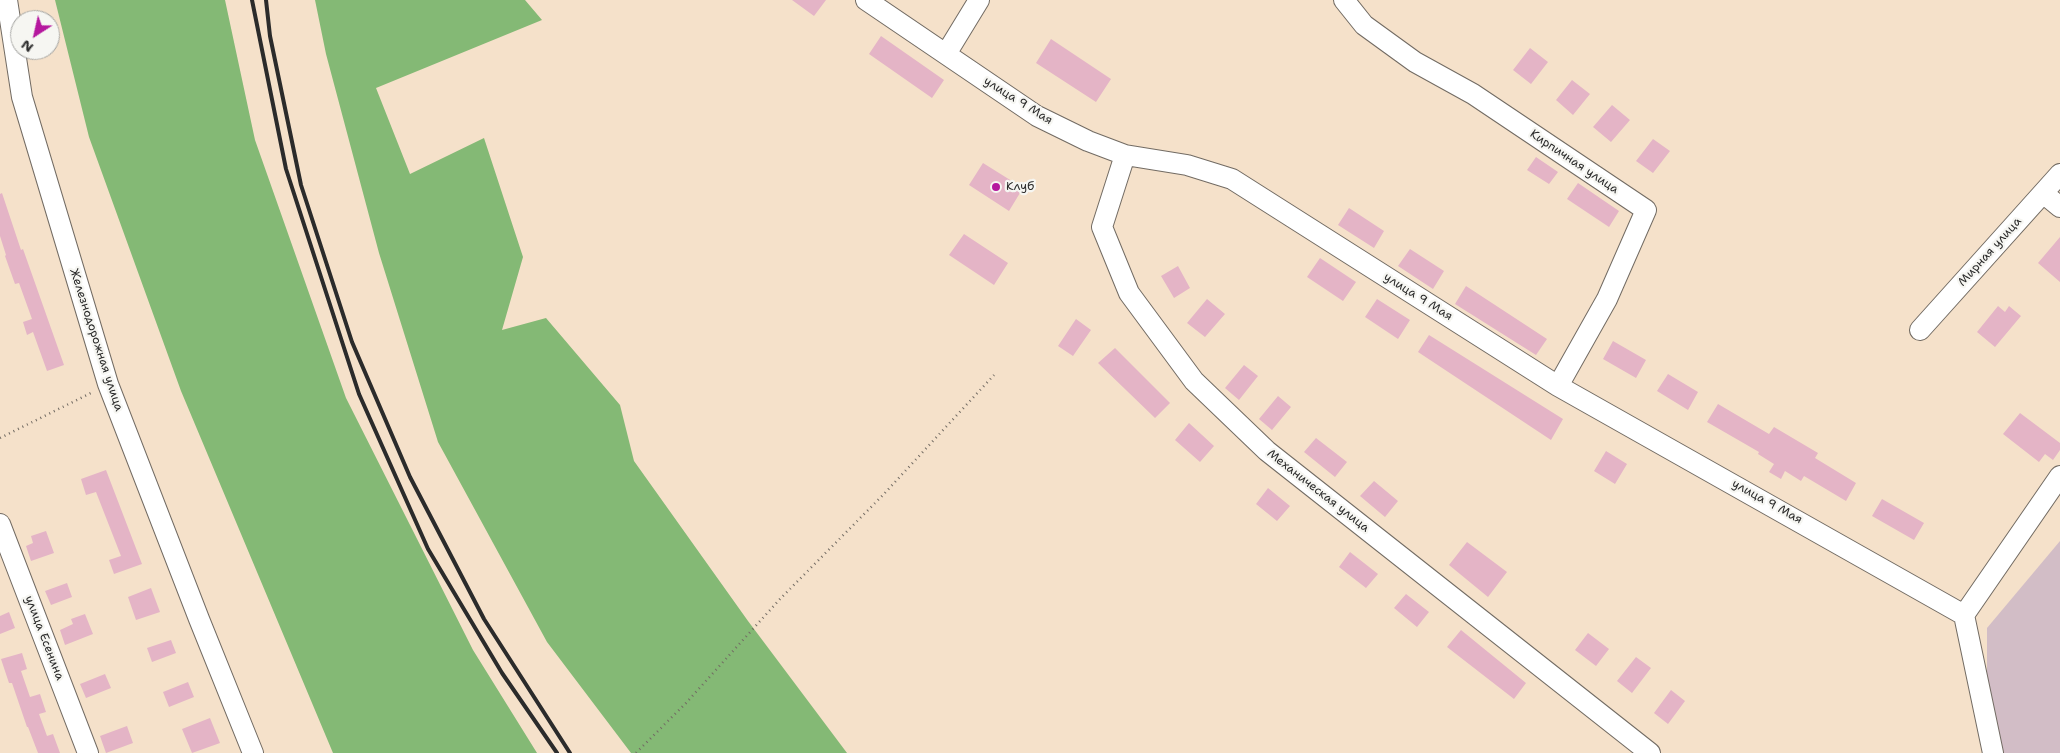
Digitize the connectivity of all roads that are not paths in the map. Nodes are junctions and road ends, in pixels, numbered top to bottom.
1 (7, 0) edge
2 (866, 0) edge
3 (979, 0) edge
4 (1344, 0) edge
5 (946, 54) junction
6 (1126, 155) junction
7 (2060, 174) edge
8 (2043, 193) junction
9 (2060, 207) edge
10 (1920, 330) dead end
11 (1558, 386) junction
12 (2060, 476) edge
13 (0, 524) edge
14 (1964, 616) junction
15 (88, 753) edge
16 (254, 753) edge
17 (1650, 753) edge
18 (1993, 753) edge

1 - 16 street, Железнодорожная улица
2 - 5 street, улица 9 Мая
3 - 5 street
4 - 11 street, Кирпичная улица
5 - 6 street, улица 9 Мая
6 - 11 street, улица 9 Мая
6 - 17 street, Механическая улица
7 - 8 street, Мирная улица
8 - 9 street
8 - 10 street, Мирная улица
11 - 14 street, улица 9 Мая
12 - 14 street
13 - 15 street, улица Есенина
14 - 18 street

